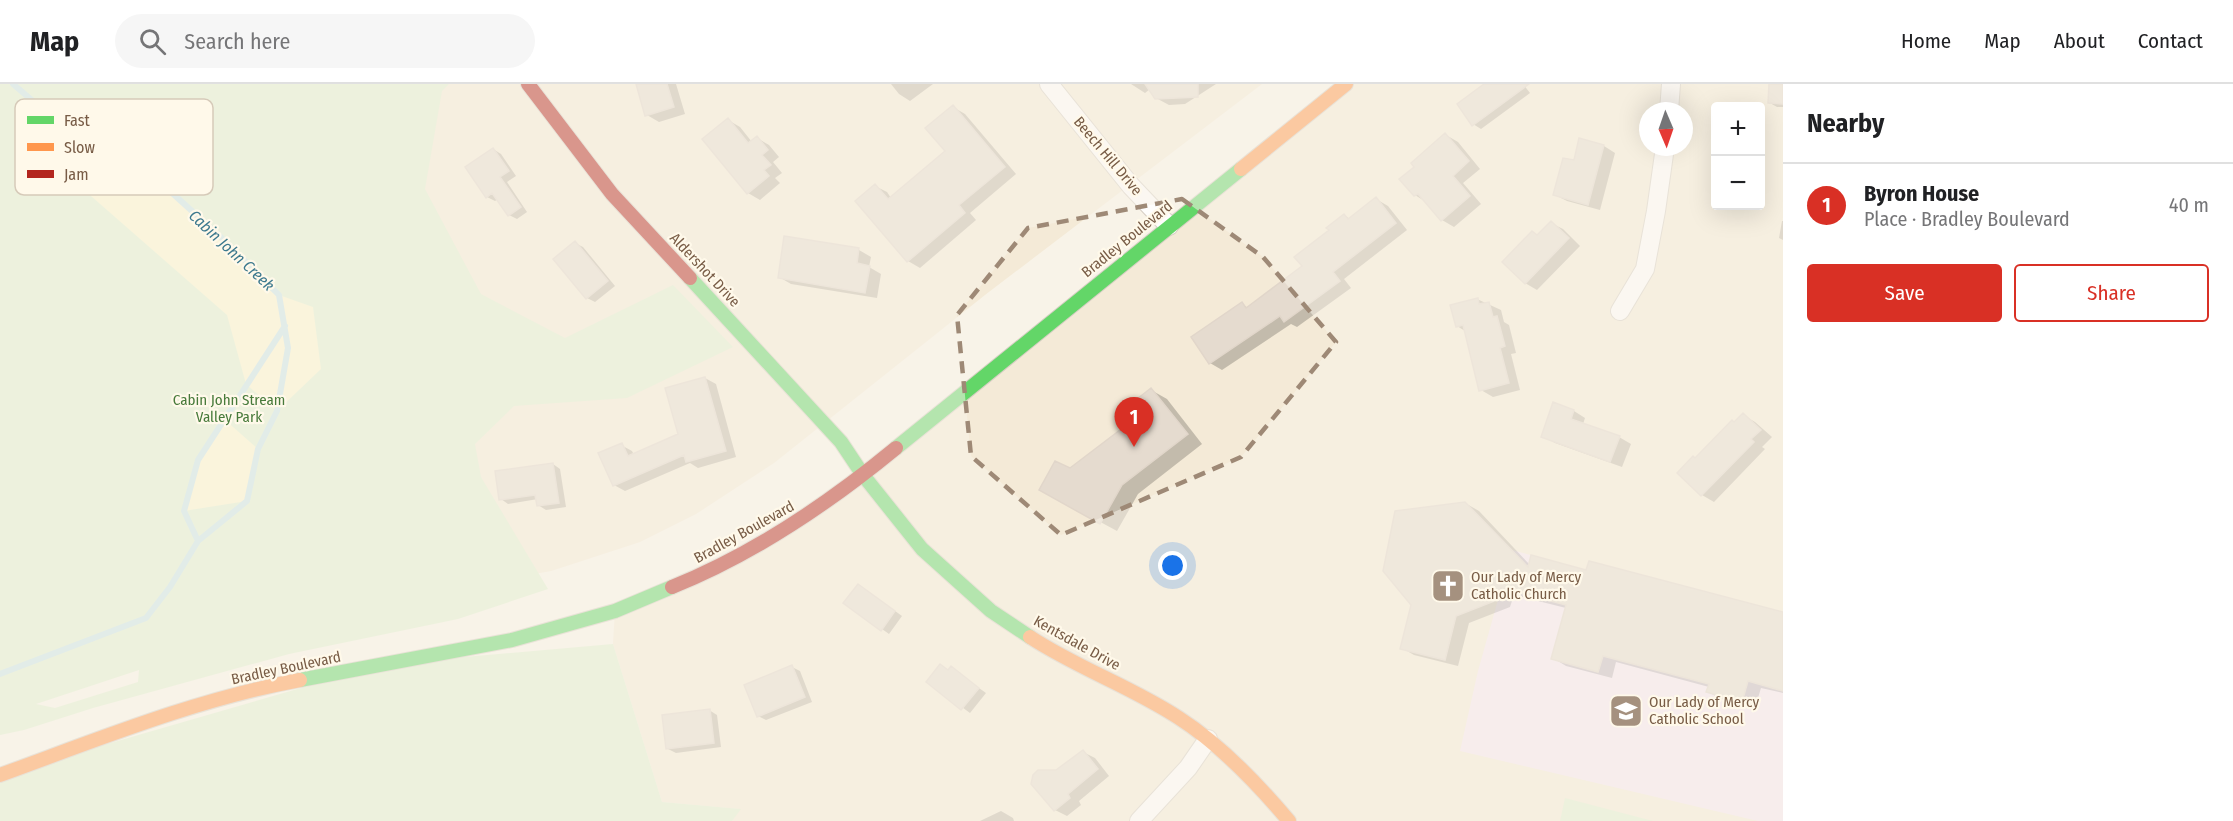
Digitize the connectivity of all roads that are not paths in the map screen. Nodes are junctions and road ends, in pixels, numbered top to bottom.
1 (528, 84) edge
2 (1049, 84) edge
3 (1346, 84) edge
4 (1671, 84) edge
5 (1670, 102) edge
6 (1664, 156) edge
7 (1169, 226) junction
8 (1620, 311) dead end
9 (863, 475) junction
10 (1208, 739) junction
11 (0, 774) edge
12 (1138, 821) edge
13 (1289, 821) edge

1 - 9 main road, Aldershot Drive
2 - 7 street, Beech Hill Drive
3 - 7 main road, Bradley Boulevard
4 - 5 street
6 - 8 street
7 - 9 main road, Bradley Boulevard
9 - 10 main road, Kentsdale Drive
9 - 11 main road, Bradley Boulevard
10 - 12 street
10 - 13 main road, Kentsdale Drive

